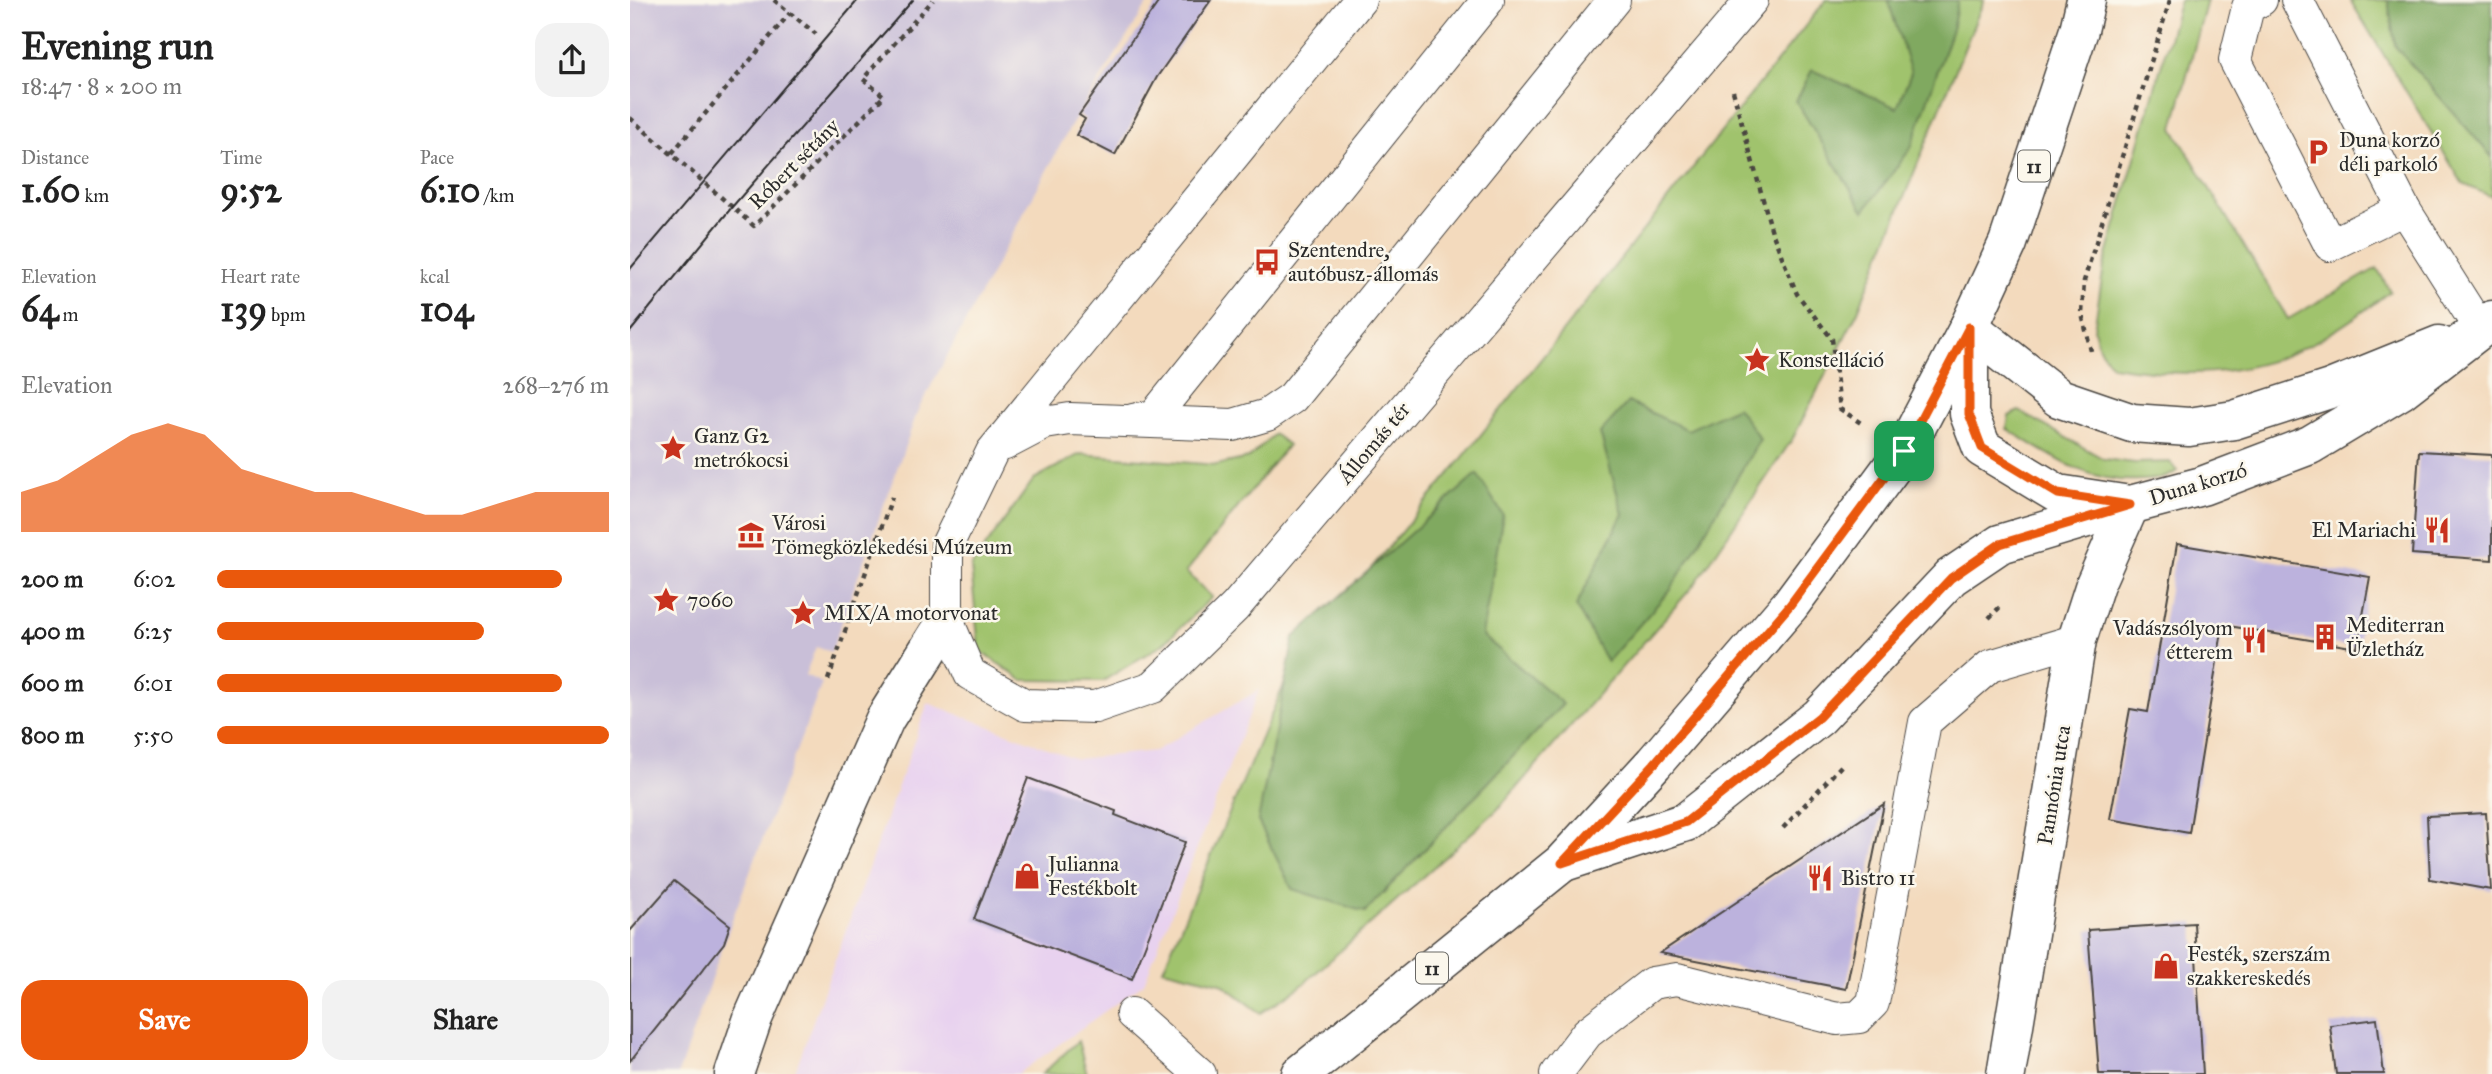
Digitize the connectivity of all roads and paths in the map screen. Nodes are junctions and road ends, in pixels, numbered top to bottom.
1 (774, 0) edge
2 (933, 0) edge
3 (1360, 0) edge
4 (1488, 0) edge
5 (1614, 0) edge
6 (1752, 0) edge
7 (2086, 0) edge
8 (2170, 0) edge
9 (2261, 0) edge
10 (2297, 0) edge
11 (790, 13) junction
12 (816, 34) dead end
13 (1719, 38) junction
14 (630, 118) edge
15 (672, 153) junction
16 (2404, 209) junction
17 (2486, 324) edge
18 (1969, 327) junction
19 (2091, 351) dead end
20 (1129, 420) junction
21 (1904, 451) junction
22 (992, 452) junction
23 (892, 497) dead end
24 (2130, 505) junction
25 (947, 620) junction
26 (2077, 640) junction
27 (828, 680) dead end
28 (1562, 863) junction
29 (1132, 1014) dead end
30 (734, 1074) edge
31 (1200, 1074) edge
32 (1301, 1074) edge
33 (1556, 1074) edge
34 (2006, 1074) edge

1 - 11 path
2 - 15 path, Róbert sétány
3 - 22 lane
4 - 20 lane
5 - 20 lane
6 - 13 lane, Állomás tér
7 - 18 street, 11
8 - 19 path
9 - 16 lane
10 - 16 lane
11 - 12 path
11 - 15 path
13 - 21 path
13 - 25 lane, Állomás tér
14 - 15 path, Róbert sétány
16 - 17 lane
17 - 18 street
17 - 24 street, Duna korzó
18 - 21 street, 11
18 - 24 street, Duna korzó
20 - 22 lane
21 - 28 street, 11
22 - 25 lane
23 - 27 path
24 - 26 street, Pannónia utca
24 - 28 street
25 - 30 street
26 - 33 lane
26 - 34 street, Pannónia utca
28 - 32 street, 11
29 - 31 lane

